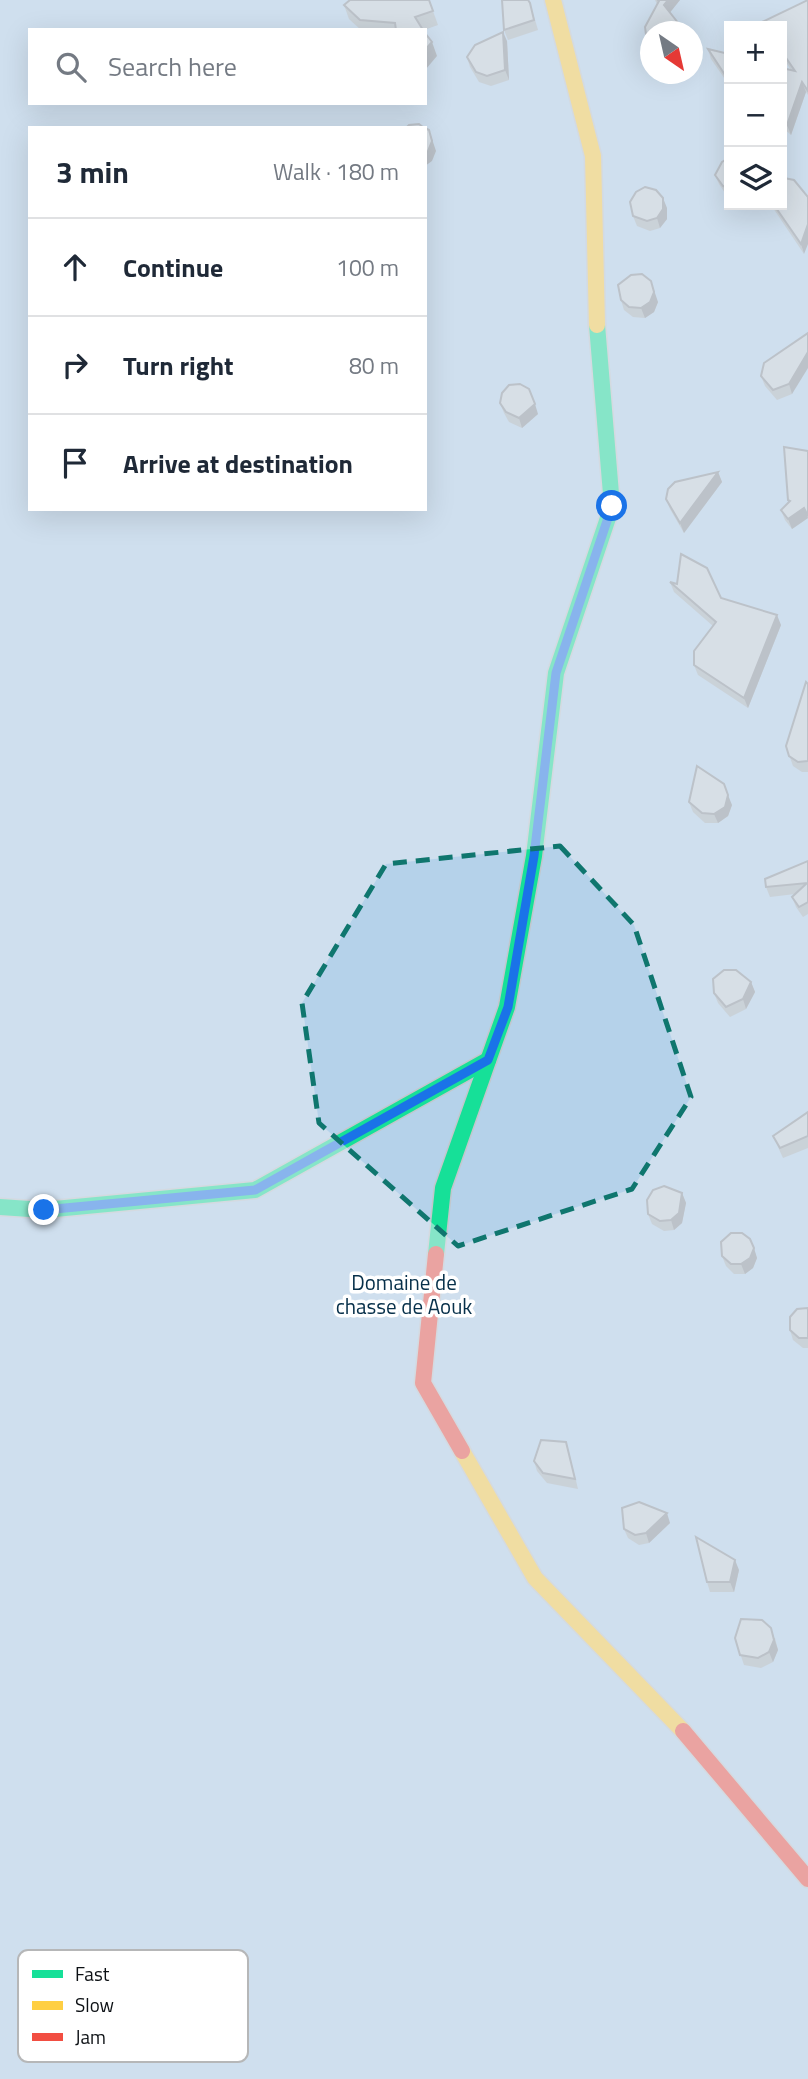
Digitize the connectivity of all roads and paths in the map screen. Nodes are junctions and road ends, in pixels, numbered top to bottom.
1 (553, 0) edge
2 (488, 1060) junction
3 (0, 1207) edge
4 (808, 1879) edge

1 - 2 street
2 - 3 street
2 - 4 street

